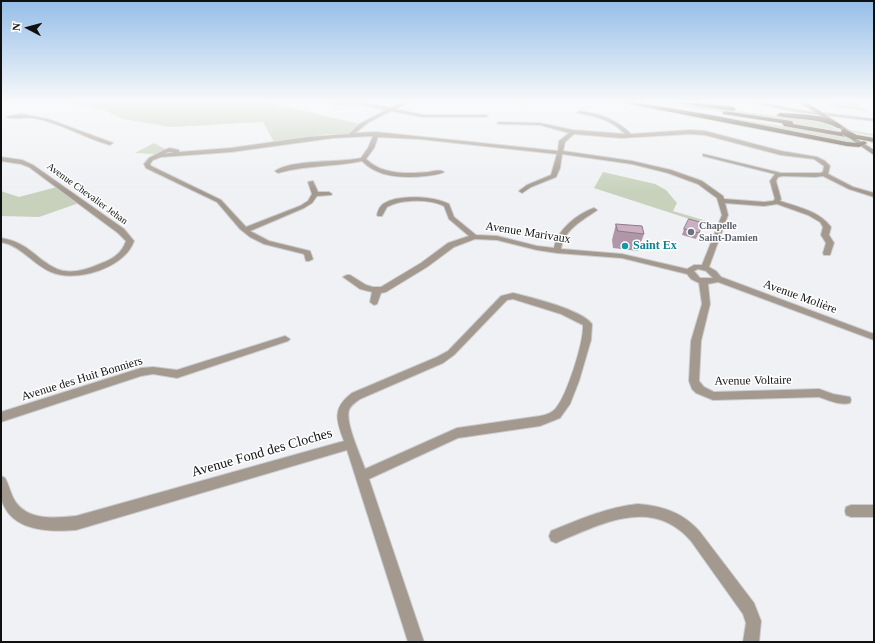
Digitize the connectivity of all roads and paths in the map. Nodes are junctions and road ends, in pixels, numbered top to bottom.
1 (81, 132) edge
2 (354, 132) edge
3 (367, 132) edge
4 (372, 132) edge
5 (376, 132) edge
6 (574, 132) joint
7 (626, 132) edge
8 (694, 132) edge
9 (694, 132) edge
10 (782, 132) edge
11 (835, 132) edge
12 (837, 132) edge
13 (849, 133) joint
14 (351, 135) junction
15 (630, 136) junction
16 (874, 138) edge
17 (830, 141) junction
18 (110, 143) dead end
19 (873, 149) edge
20 (559, 152) junction
21 (705, 155) dead end
22 (362, 158) junction
23 (1, 159) edge
24 (278, 171) dead end
25 (441, 172) dead end
26 (780, 174) junction
27 (823, 174) junction
28 (311, 182) dead end
29 (522, 191) dead end
30 (316, 194) junction
31 (330, 194) dead end
32 (874, 195) edge
33 (723, 201) junction
34 (776, 202) junction
35 (594, 210) dead end
36 (380, 215) dead end
37 (245, 230) junction
38 (474, 237) junction
39 (1, 240) edge
40 (557, 251) junction
41 (828, 253) dead end
42 (310, 259) dead end
43 (705, 268) junction
44 (689, 272) junction
45 (348, 277) dead end
46 (718, 279) junction
47 (703, 282) junction
48 (377, 290) junction
49 (374, 302) dead end
50 (874, 337) edge
51 (285, 339) dead end
52 (846, 400) dead end
53 (1, 418) edge
54 (350, 444) junction
55 (362, 476) junction
56 (1, 482) edge
57 (851, 511) dead end
58 (872, 513) edge
59 (556, 536) dead end
60 (416, 642) edge
61 (751, 642) edge

1 - 18 street
2 - 14 street
3 - 14 street
4 - 22 street
5 - 20 street
6 - 15 street
6 - 20 street
7 - 15 street
8 - 27 street
9 - 15 street
10 - 17 highway
11 - 16 highway
12 - 16 highway
13 - 17 highway
13 - 19 main road
14 - 37 street
17 - 19 highway
20 - 29 street
20 - 33 street
21 - 26 street
22 - 24 street
22 - 25 street
23 - 39 street, Avenue Chevalier Jehan
26 - 27 street
26 - 34 street
27 - 32 street
28 - 30 street
30 - 31 street
30 - 37 street
33 - 34 street
33 - 43 street
34 - 41 street
35 - 40 street
36 - 38 street
37 - 42 street
38 - 40 street, Avenue Marivaux
38 - 48 street, Avenue Marivaux
40 - 44 street, Avenue Marivaux
43 - 44 street
43 - 46 street, Avenue Molière
44 - 47 street
45 - 48 street
46 - 47 street
46 - 50 street, Avenue Molière
47 - 52 street, Avenue Voltaire
48 - 49 street
51 - 53 street, Avenue des Huit Bonniers
54 - 55 street, Avenue Fond des Cloches
54 - 55 street
54 - 56 street, Avenue Fond des Cloches
55 - 60 street, Avenue Fond des Cloches
57 - 58 street
59 - 61 street

